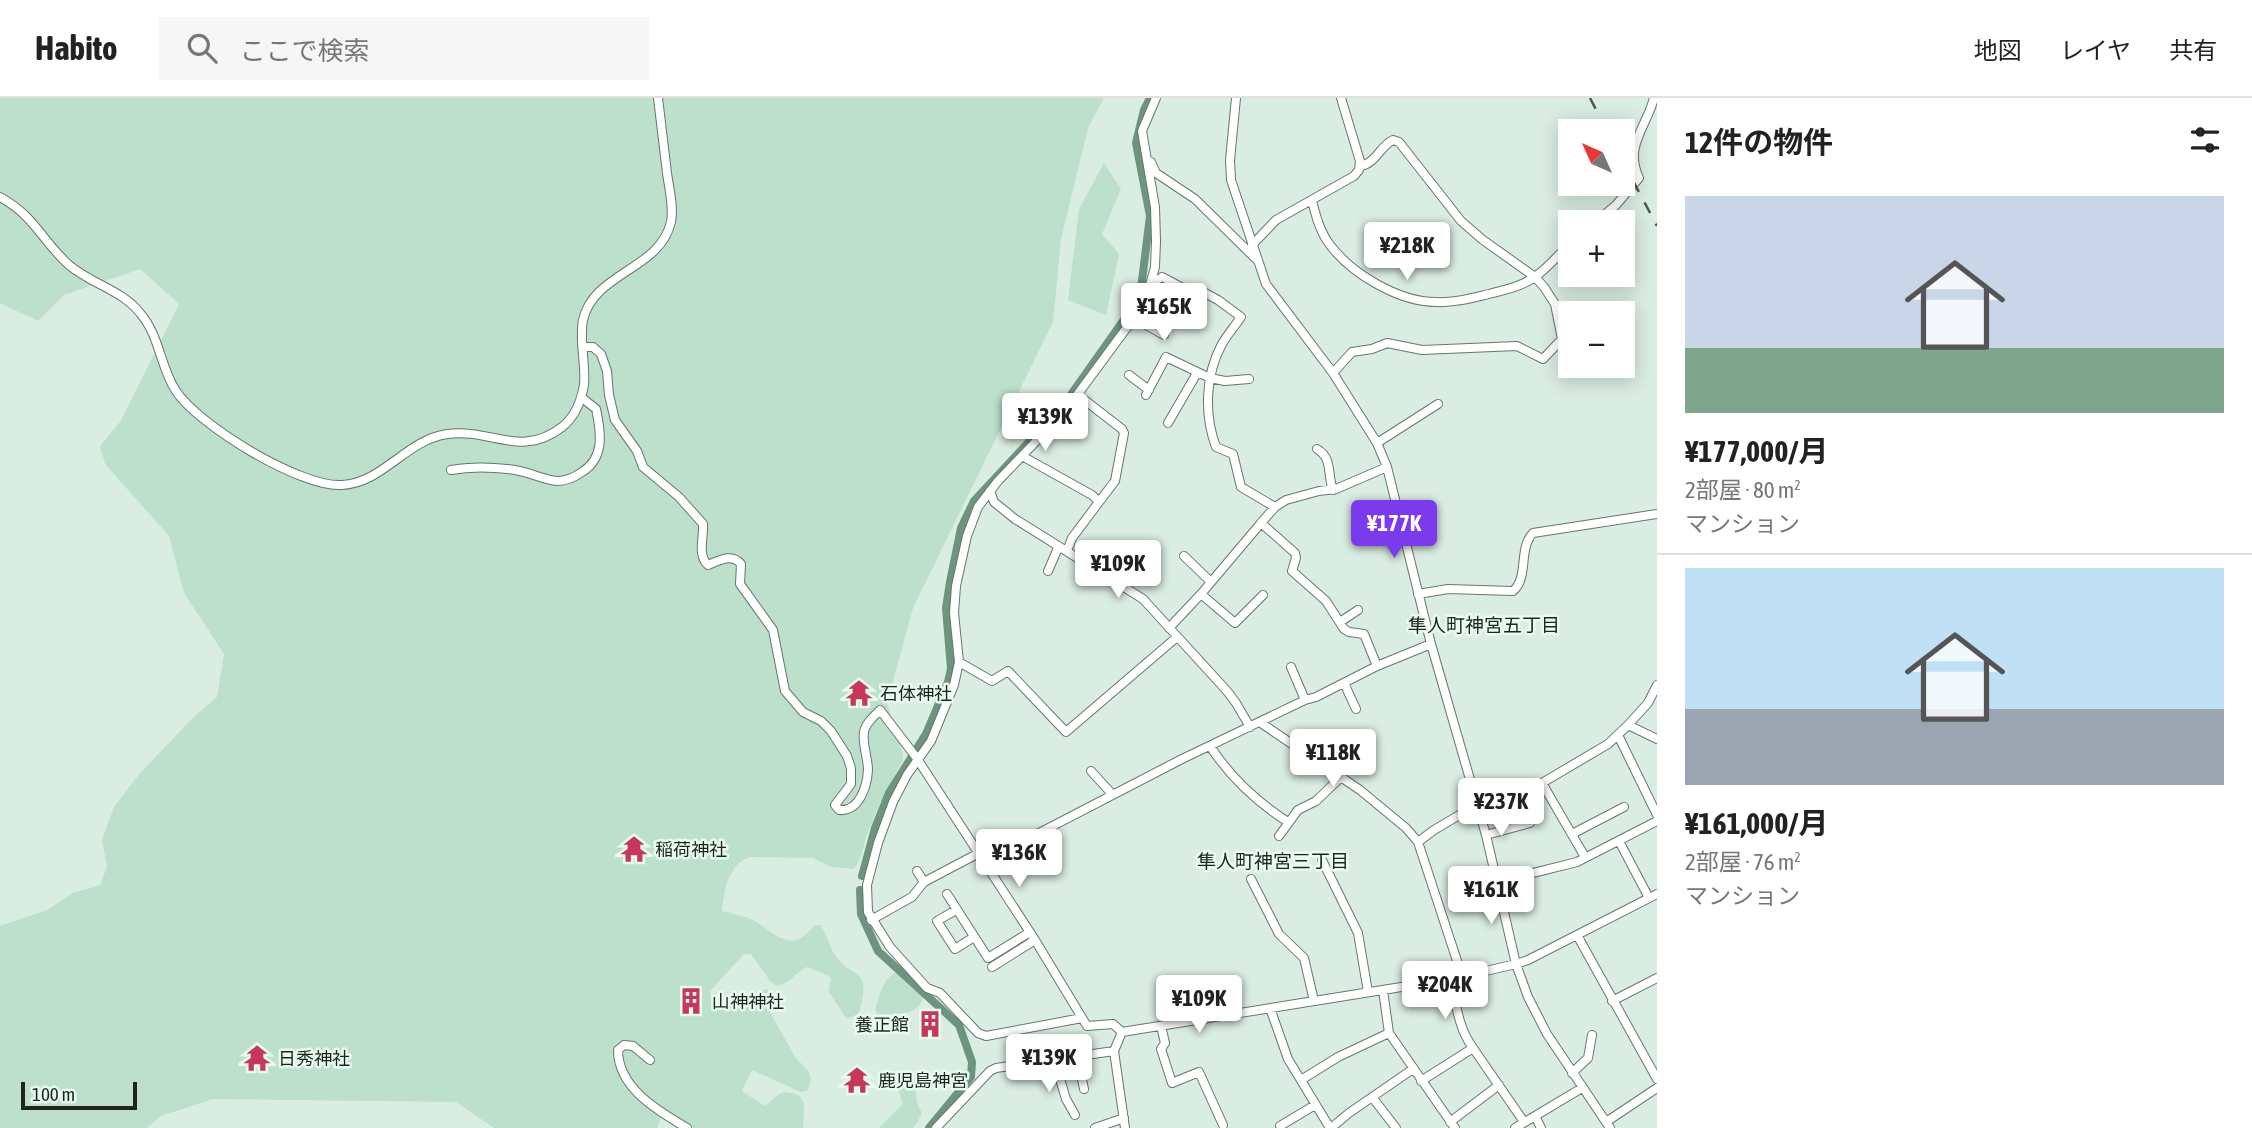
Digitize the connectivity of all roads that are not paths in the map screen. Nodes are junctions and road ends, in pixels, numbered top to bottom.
1 (657, 98) edge
2 (1156, 98) edge
3 (1236, 98) edge
4 (1341, 98) edge
5 (1654, 98) edge
6 (1653, 118) edge
7 (1145, 150) junction
8 (1361, 166) junction
9 (0, 197) edge
10 (1312, 201) junction
11 (1610, 210) edge
12 (1252, 245) junction
13 (1558, 255) edge
14 (1257, 259) junction
15 (1535, 277) junction
16 (1151, 284) junction
17 (1134, 318) junction
18 (1164, 335) dead end
19 (583, 347) junction
20 (1197, 373) junction
21 (1333, 373) junction
22 (1129, 376) dead end
23 (1210, 378) junction
24 (1249, 379) dead end
25 (1077, 395) junction
26 (581, 397) junction
27 (1438, 404) dead end
28 (1168, 423) dead end
29 (1377, 443) junction
30 (1317, 449) dead end
31 (1023, 456) junction
32 (1387, 467) junction
33 (451, 470) dead end
34 (1333, 490) junction
35 (990, 491) junction
36 (1099, 502) junction
37 (1275, 507) junction
38 (1657, 514) edge
39 (1261, 523) junction
40 (1063, 550) junction
41 (1184, 556) dead end
42 (1048, 571) dead end
43 (1211, 582) junction
44 (1201, 594) junction
45 (1418, 594) junction
46 (1263, 595) dead end
47 (1358, 610) dead end
48 (1340, 622) junction
49 (1169, 628) junction
50 (1177, 637) junction
51 (1431, 644) junction
52 (959, 662) junction
53 (1377, 666) junction
54 (1291, 667) dead end
55 (1344, 683) junction
56 (1657, 685) edge
57 (1305, 700) junction
58 (1648, 703) junction
59 (1657, 706) edge
60 (1356, 709) dead end
61 (1261, 723) junction
62 (1628, 725) junction
63 (1250, 727) junction
64 (1618, 736) junction
65 (1657, 739) edge
66 (1210, 746) junction
67 (918, 759) junction
68 (1091, 771) dead end
69 (1341, 777) junction
70 (1542, 783) junction
71 (1520, 789) junction
72 (1112, 794) junction
73 (1477, 802) junction
74 (1624, 807) dead end
75 (1657, 815) edge
76 (1657, 821) edge
77 (1288, 822) junction
78 (1572, 834) junction
79 (1486, 835) junction
80 (1279, 836) dead end
81 (1619, 841) junction
82 (1418, 842) junction
83 (979, 852) junction
84 (1585, 857) junction
85 (1322, 860) dead end
86 (985, 862) junction
87 (917, 871) dead end
88 (1251, 878) dead end
89 (924, 882) junction
90 (1497, 882) junction
91 (947, 894) dead end
92 (1653, 896) edge
93 (956, 910) junction
94 (871, 920) junction
95 (1577, 935) junction
96 (1032, 936) junction
97 (974, 937) junction
98 (1516, 964) junction
99 (992, 967) dead end
100 (1462, 976) junction
101 (1657, 978) edge
102 (1451, 979) junction
103 (1382, 990) junction
104 (1367, 992) junction
105 (1314, 1001) junction
106 (1612, 1001) junction
107 (1270, 1008) junction
108 (1082, 1018) junction
109 (1161, 1026) junction
110 (1122, 1032) junction
111 (1389, 1032) junction
112 (1592, 1034) dead end
113 (1473, 1048) junction
114 (1114, 1051) junction
115 (1077, 1056) junction
116 (1054, 1059) junction
117 (650, 1060) dead end
118 (1413, 1069) junction
119 (1572, 1073) junction
120 (1657, 1079) edge
121 (1301, 1080) junction
122 (1422, 1081) junction
123 (1499, 1085) junction
124 (1583, 1088) junction
125 (1657, 1088) edge
126 (1084, 1090) dead end
127 (1372, 1097) junction
128 (1315, 1105) junction
129 (1075, 1115) dead end
130 (1535, 1116) junction
131 (1124, 1118) junction
132 (1524, 1122) junction
133 (1223, 1125) dead end
134 (1452, 1125) edge
135 (1608, 1125) edge
136 (1280, 1126) dead end
137 (687, 1128) edge
138 (936, 1128) edge
139 (1095, 1128) edge
140 (1125, 1128) edge
141 (1330, 1128) edge
142 (1396, 1128) edge
143 (1515, 1128) edge
144 (1541, 1128) edge

1 - 19 street
2 - 7 street
3 - 12 street
4 - 8 street
5 - 6 street
6 - 11 street
7 - 14 street
7 - 16 street
8 - 10 street
8 - 15 street
9 - 26 street
10 - 12 street
10 - 15 street
12 - 14 street
13 - 15 street
14 - 21 street
15 - 21 street
16 - 17 street
16 - 23 street
17 - 18 street
17 - 25 street
19 - 26 street
19 - 67 street
20 - 22 street
20 - 23 street
20 - 28 street
21 - 29 street
23 - 24 street
23 - 37 street
25 - 31 street
25 - 36 street
26 - 33 street
27 - 29 street
29 - 32 street
30 - 34 street
31 - 35 street
31 - 36 street
32 - 34 street
32 - 45 street
34 - 37 street
35 - 40 street
35 - 52 street
36 - 40 street
37 - 39 street
38 - 45 street
39 - 43 street
39 - 48 street
40 - 42 street
40 - 49 street
41 - 43 street
43 - 44 street
44 - 46 street
44 - 49 street
45 - 51 street
47 - 48 street
48 - 53 street
49 - 50 street
50 - 52 street
50 - 63 street
51 - 53 street
51 - 73 street
52 - 67 street
53 - 55 street
54 - 57 street
55 - 57 street
55 - 60 street
56 - 58 street
57 - 61 street
58 - 59 street
58 - 62 street
61 - 63 street
61 - 69 street
62 - 64 street
62 - 65 street
63 - 66 street
64 - 70 street
64 - 75 street
66 - 72 street
66 - 77 street
67 - 83 street
67 - 94 street
68 - 72 street
69 - 77 street
69 - 82 street
70 - 71 street
70 - 78 street
71 - 73 street
71 - 79 street
72 - 86 street
73 - 79 street
73 - 82 street
74 - 78 street
76 - 81 street
77 - 80 street
78 - 84 street
79 - 90 street
81 - 84 street
81 - 92 street
82 - 100 street
83 - 86 street
83 - 89 street
84 - 90 street
85 - 104 street
86 - 96 street
87 - 89 street
88 - 105 street
89 - 94 street
90 - 98 street
91 - 93 street
92 - 95 street
93 - 97 street
93 - 97 street
94 - 108 street
95 - 98 street
95 - 106 street
96 - 97 street
96 - 99 street
96 - 108 street
98 - 100 street
98 - 119 street
100 - 102 street
101 - 106 street
102 - 103 street
102 - 113 street
103 - 104 street
103 - 111 street
104 - 105 street
105 - 107 street
106 - 120 street
107 - 109 street
107 - 121 street
108 - 110 street
109 - 110 street
109 - 133 street
110 - 114 street
111 - 118 street
111 - 121 street
112 - 119 street
113 - 122 street
113 - 123 street
114 - 115 street
114 - 131 street
115 - 116 street
115 - 126 street
116 - 129 street
116 - 138 street
117 - 137 street
118 - 122 street
118 - 127 street
119 - 124 street
121 - 128 street
122 - 134 street
123 - 132 street
123 - 134 street
124 - 130 street
124 - 135 street
125 - 135 street
127 - 141 street
127 - 142 street
128 - 136 street
128 - 141 street
130 - 132 street
130 - 144 street
131 - 139 street
131 - 140 street
132 - 143 street

